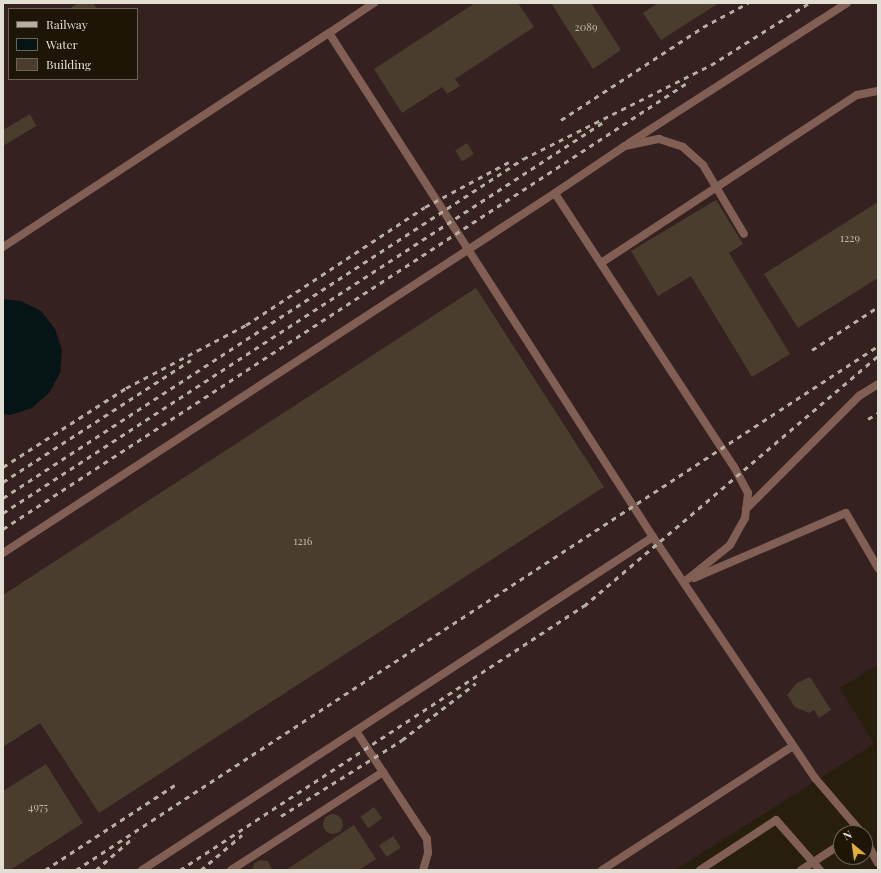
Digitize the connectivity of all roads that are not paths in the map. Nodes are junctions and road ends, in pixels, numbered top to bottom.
1 (374, 3) edge
2 (847, 3) edge
3 (329, 33) junction
4 (878, 91) edge
5 (625, 146) junction
6 (716, 188) junction
7 (555, 193) junction
8 (744, 234) dead end
9 (3, 246) edge
10 (467, 250) junction
11 (601, 263) junction
12 (878, 384) edge
13 (746, 509) junction
14 (653, 537) junction
15 (3, 553) edge
16 (878, 568) edge
17 (684, 582) junction
18 (356, 731) junction
19 (793, 746) junction
20 (383, 772) junction
21 (855, 825) edge
22 (833, 849) edge
23 (873, 854) edge
24 (815, 861) junction
25 (878, 863) edge
26 (142, 870) edge
27 (231, 870) edge
28 (423, 870) edge
29 (602, 870) edge
30 (700, 870) edge
31 (801, 870) edge
32 (820, 870) edge

1 - 3 lane
2 - 5 lane
3 - 9 lane
3 - 10 lane
4 - 6 lane
5 - 6 lane
5 - 7 lane
6 - 8 lane
6 - 11 lane
7 - 10 lane
7 - 11 lane
10 - 14 lane
10 - 15 lane
11 - 13 lane
12 - 13 lane
13 - 17 lane
14 - 17 lane
14 - 18 lane
16 - 17 lane
17 - 19 lane
18 - 20 lane
18 - 26 lane
19 - 21 lane
19 - 29 lane
20 - 27 lane
20 - 28 lane
22 - 24 lane
23 - 25 lane
24 - 30 lane
24 - 31 lane
24 - 32 lane

